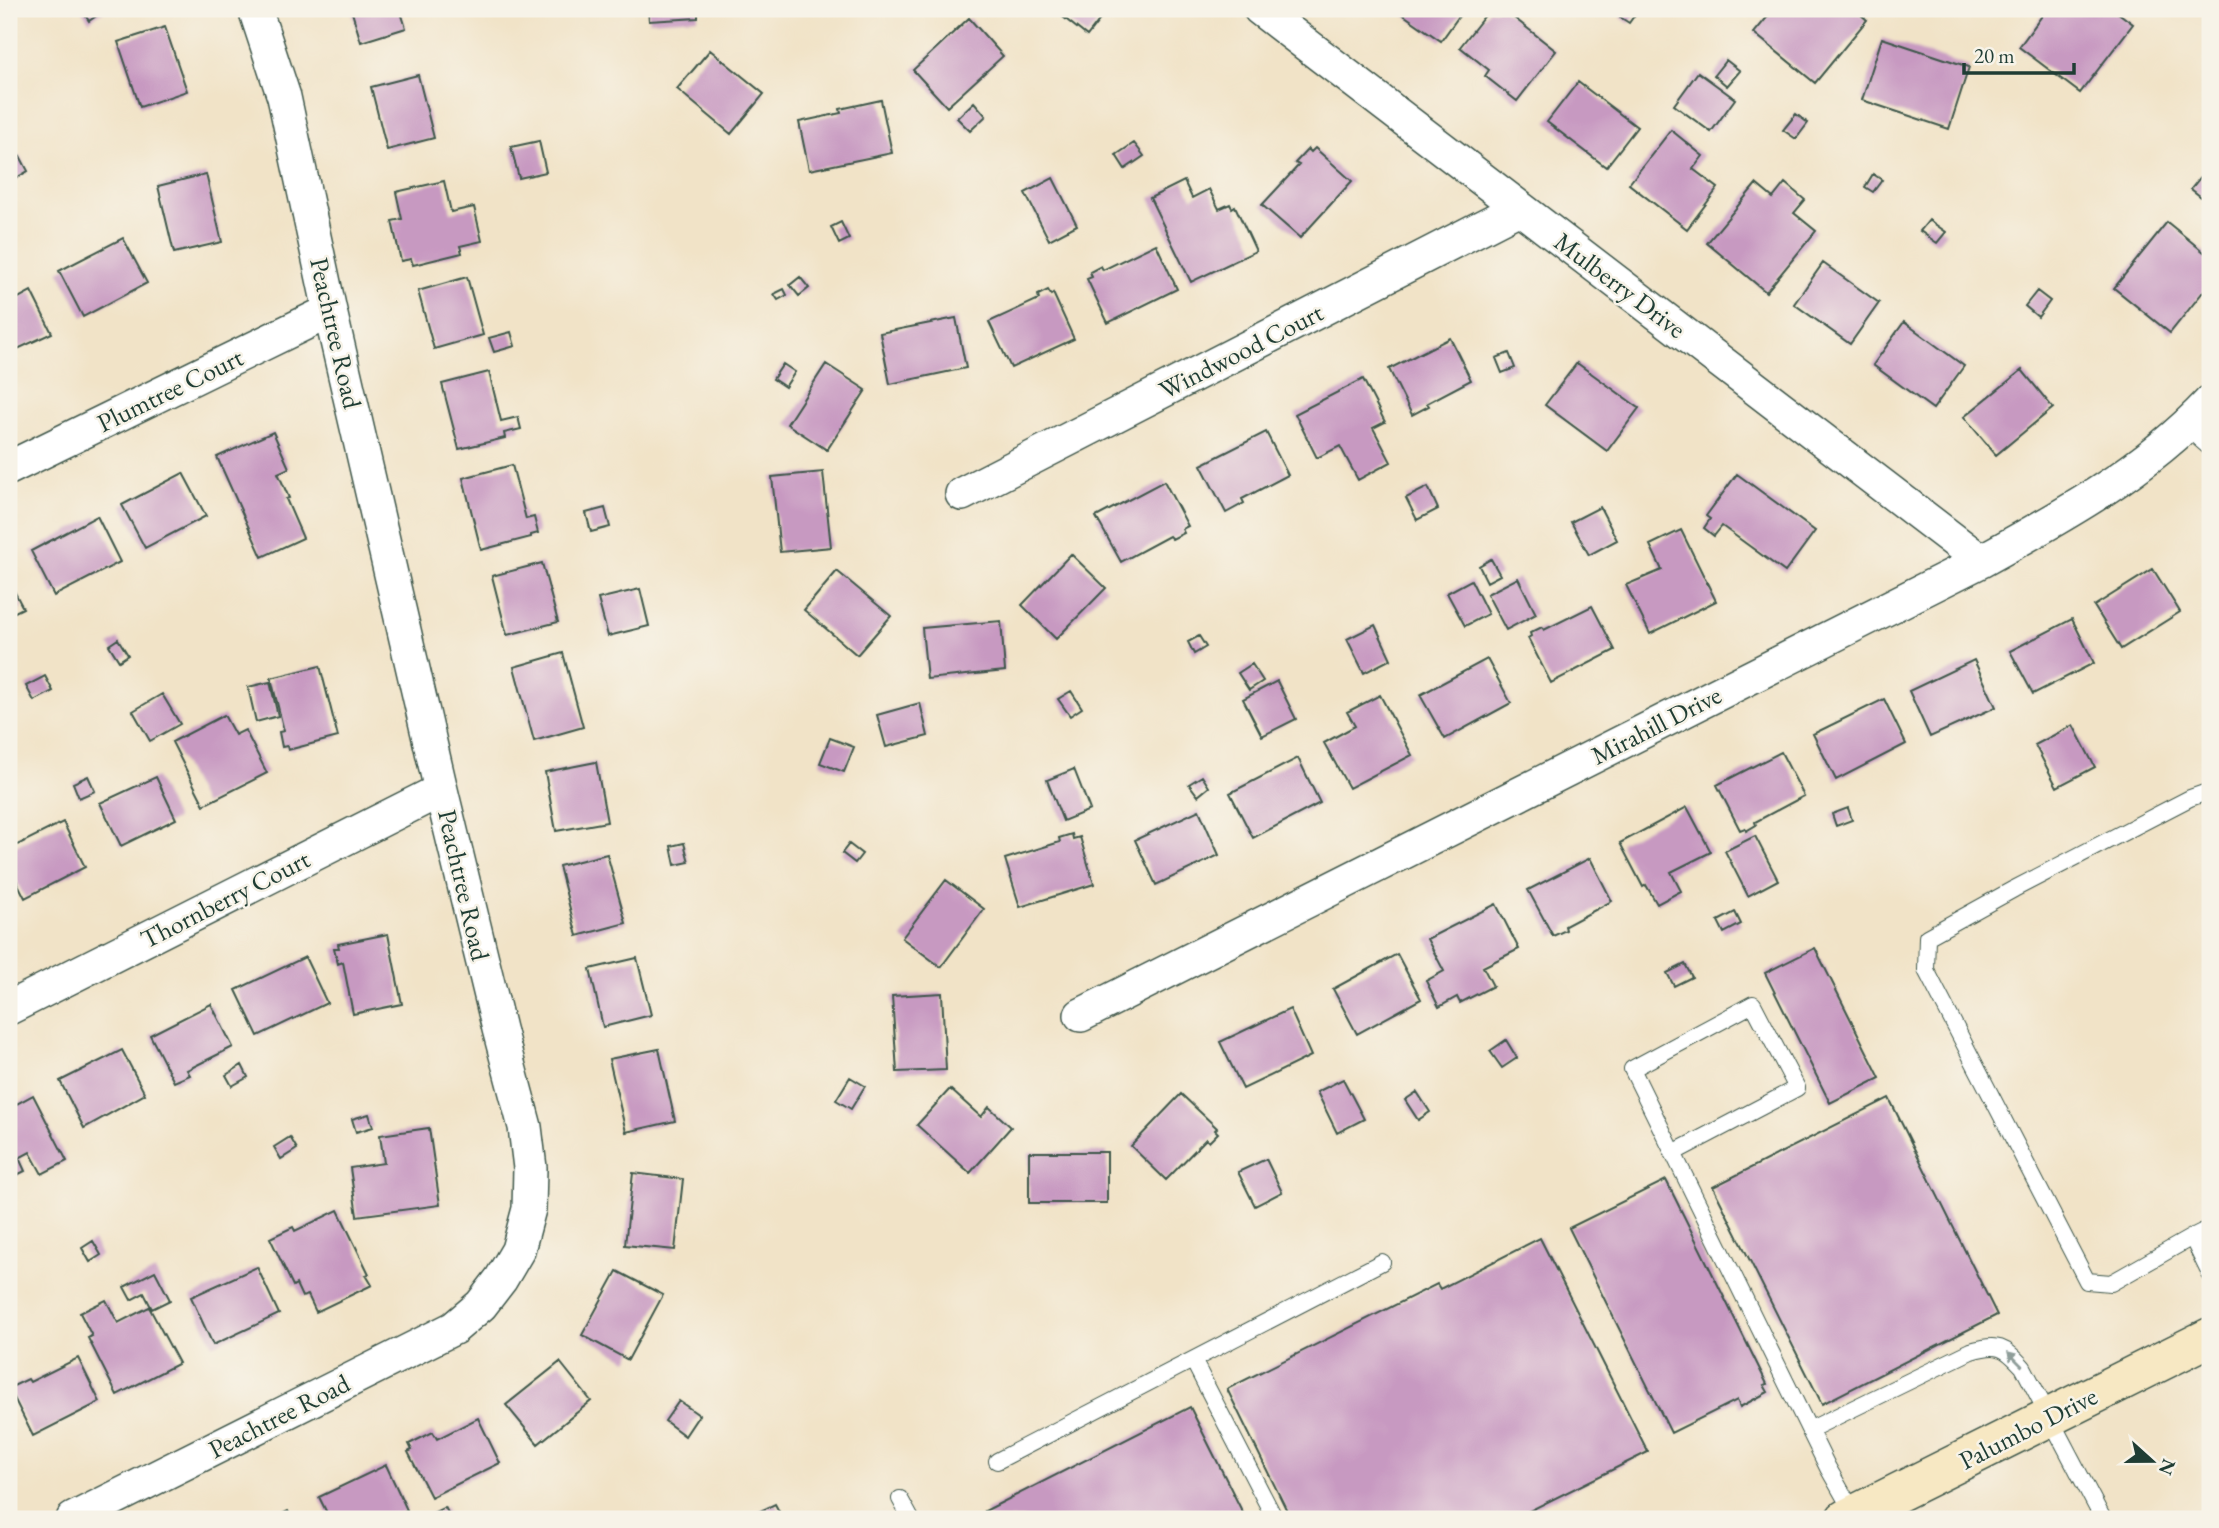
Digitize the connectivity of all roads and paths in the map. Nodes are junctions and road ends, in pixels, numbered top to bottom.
1 (255, 9) edge
2 (1259, 9) edge
3 (1519, 208) junction
4 (330, 311) junction
5 (2210, 402) edge
6 (2198, 438) edge
7 (9, 468) edge
8 (962, 494) dead end
9 (1981, 561) junction
10 (441, 790) junction
11 (2210, 791) edge
12 (9, 1008) edge
13 (1081, 1015) dead end
14 (1673, 1153) junction
15 (2210, 1228) edge
16 (2192, 1237) junction
17 (1382, 1262) dead end
18 (2210, 1274) edge
19 (2210, 1337) edge
20 (1193, 1360) junction
21 (2049, 1417) junction
22 (1811, 1429) junction
23 (997, 1461) dead end
24 (900, 1499) dead end
25 (1850, 1517) edge
26 (74, 1519) edge
27 (911, 1519) edge
28 (1275, 1519) edge
29 (2103, 1519) edge

1 - 4 street, Peachtree Road
2 - 3 street, Mulberry Drive
3 - 8 street, Windwood Court
3 - 9 street, Mulberry Drive
4 - 7 street, Plumtree Court
4 - 10 street, Peachtree Road
5 - 6 street, Mirahill Drive
6 - 9 street, Mirahill Drive
9 - 13 street, Mirahill Drive
10 - 12 street, Thornberry Court
10 - 26 street, Peachtree Road
11 - 16 lane
14 - 14 lane
14 - 22 lane
15 - 16 lane
16 - 18 lane
17 - 20 lane
19 - 21 street, Palumbo Drive
20 - 23 lane
20 - 28 lane
21 -> 22 lane
21 - 25 street, Palumbo Drive
21 - 29 lane
22 - 25 lane
24 - 27 lane

